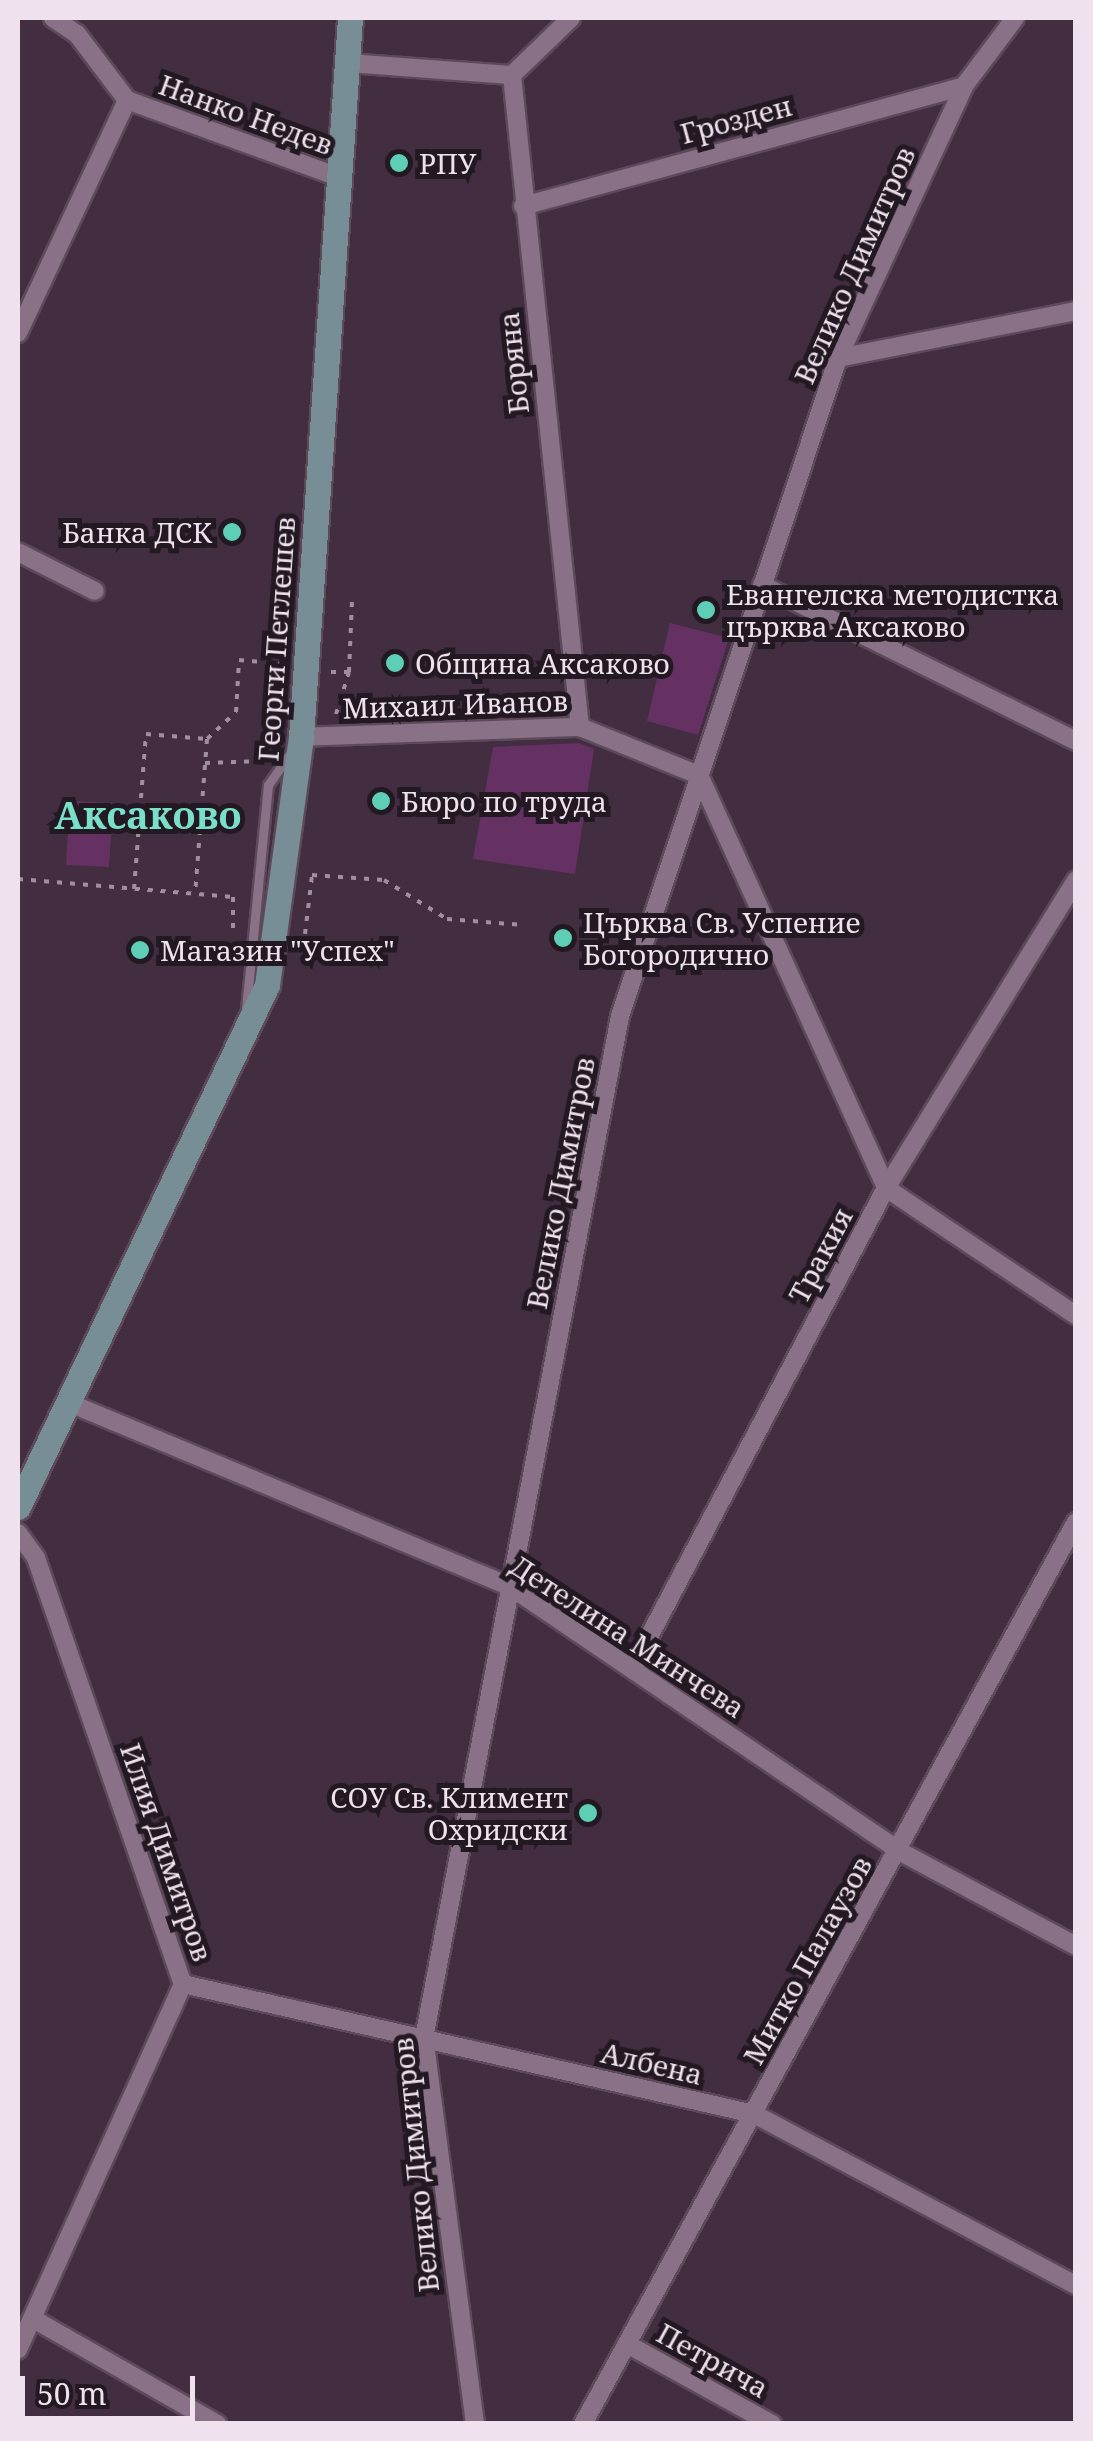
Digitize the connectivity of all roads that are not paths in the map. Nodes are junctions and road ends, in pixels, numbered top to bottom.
1 (53, 18) edge
2 (350, 18) edge
3 (571, 18) edge
4 (1016, 18) edge
5 (82, 26) edge
6 (347, 63) junction
7 (512, 75) junction
8 (964, 86) junction
9 (127, 100) junction
10 (338, 177) junction
11 (523, 206) junction
12 (1076, 311) edge
13 (18, 332) edge
14 (838, 358) junction
15 (18, 552) edge
16 (762, 585) junction
17 (95, 591) dead end
18 (580, 727) junction
19 (307, 736) junction
20 (1076, 741) edge
21 (699, 775) junction
22 (1076, 880) edge
23 (886, 1188) junction
24 (1076, 1315) edge
25 (66, 1402) junction
26 (18, 1507) edge
27 (1076, 1522) edge
28 (18, 1533) edge
29 (510, 1587) junction
30 (633, 1667) junction
31 (898, 1850) junction
32 (1076, 1946) edge
33 (183, 1984) junction
34 (424, 2038) junction
35 (754, 2114) junction
36 (1076, 2286) edge
37 (35, 2320) junction
38 (627, 2344) junction
39 (18, 2349) edge
40 (217, 2424) edge
41 (475, 2424) edge
42 (583, 2424) edge
43 (772, 2424) edge

1 - 5 street, Нанко Недев
2 - 6 main road, Георги Петлешев
3 - 7 street
4 - 8 street, Велико Димитров
5 - 9 street, Нанко Недев
6 - 7 street
6 - 10 main road, Георги Петлешев
7 - 11 street, Боряна
8 - 11 street, Грозден
8 - 14 street, Велико Димитров
9 - 10 street, Нанко Недев
9 - 13 street
10 - 19 main road, Георги Петлешев
11 - 18 street, Боряна
12 - 14 street
14 - 16 street, Велико Димитров
15 - 17 street
16 - 20 street
16 - 21 street, Велико Димитров
18 - 19 street, Михаил Иванов
18 - 21 street, Михаил Иванов
19 - 25 main road, Георги Петлешев
21 - 23 street
21 - 29 street, Велико Димитров
22 - 23 street, Тракия
23 - 24 street
23 - 30 street, Тракия
25 - 26 main road, Георги Петлешев
25 - 29 street, Детелина Минчева
27 - 31 street, Митко Палаузов
28 - 33 street, Илия Димитров
29 - 30 street, Детелина Минчева
29 - 34 street, Велико Димитров
30 - 31 street, Детелина Минчева
31 - 32 street, Детелина Минчева
31 - 35 street, Митко Палаузов
33 - 34 street, Албена
33 - 37 street, Илия Димитров
34 - 35 street, Албена
34 - 41 street, Велико Димитров
35 - 36 street, Албена
35 - 38 street, Митко Палаузов
37 - 39 street, Илия Димитров
37 - 40 street
38 - 42 street, Митко Палаузов
38 - 43 street, Петрича

